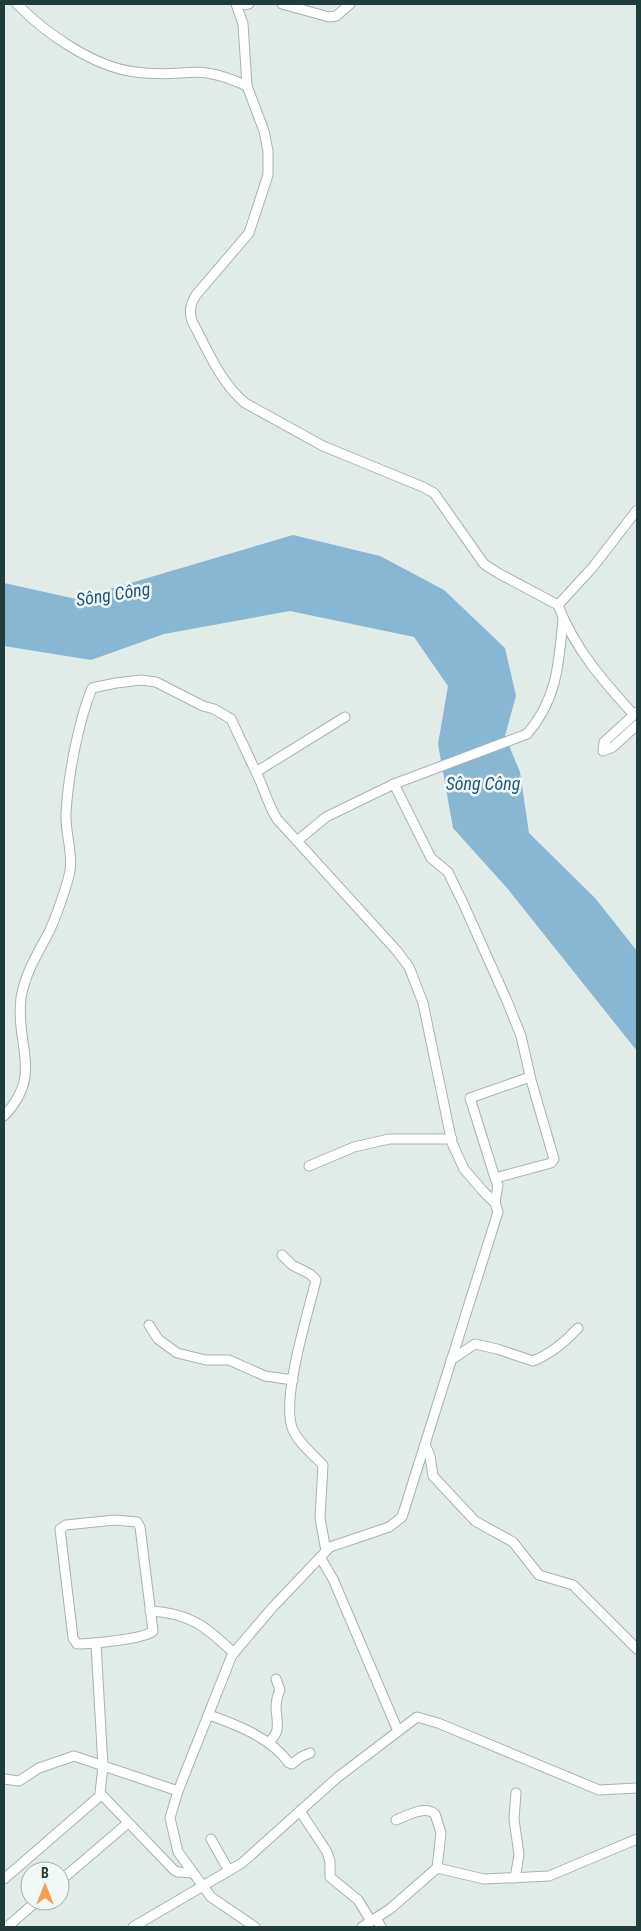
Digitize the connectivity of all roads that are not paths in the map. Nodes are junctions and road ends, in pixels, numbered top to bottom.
1 (17, 4) edge
2 (244, 4) edge
3 (282, 4) edge
4 (350, 4) edge
5 (247, 86) junction
6 (637, 510) edge
7 (558, 605) junction
8 (563, 619) junction
9 (636, 714) edge
10 (345, 717) dead end
11 (637, 725) edge
12 (256, 772) junction
13 (394, 784) junction
14 (297, 842) junction
15 (530, 1077) junction
16 (4, 1116) edge
17 (452, 1139) junction
18 (309, 1166) dead end
19 (496, 1178) junction
20 (496, 1202) junction
21 (282, 1255) dead end
22 (148, 1325) dead end
23 (578, 1328) dead end
24 (451, 1361) junction
25 (292, 1380) junction
26 (424, 1444) junction
27 (323, 1554) junction
28 (150, 1611) junction
29 (96, 1644) junction
30 (637, 1649) edge
31 (234, 1653) junction
32 (276, 1679) dead end
33 (208, 1715) junction
34 (398, 1731) junction
35 (269, 1743) junction
36 (310, 1753) dead end
37 (103, 1766) junction
38 (4, 1779) edge
39 (637, 1788) edge
40 (178, 1791) junction
41 (516, 1793) dead end
42 (101, 1795) junction
43 (300, 1811) junction
44 (396, 1820) dead end
45 (128, 1823) junction
46 (211, 1839) dead end
47 (637, 1839) edge
48 (437, 1868) junction
49 (229, 1870) junction
50 (70, 1873) edge
51 (194, 1873) junction
52 (515, 1878) junction
53 (4, 1879) edge
54 (203, 1886) junction
55 (25, 1911) edge
56 (148, 1919) junction
57 (374, 1920) junction
58 (7, 1927) edge
59 (133, 1927) edge
60 (152, 1927) edge
61 (255, 1927) edge
62 (362, 1927) edge
63 (381, 1927) edge

1 - 5 street
2 - 5 street
3 - 4 street
5 - 7 street
6 - 7 street
7 - 8 street
8 - 9 street
8 - 13 street
9 - 11 street
10 - 12 street
12 - 14 street
12 - 16 street
13 - 14 street
13 - 15 street
14 - 17 street
15 - 19 street
15 - 19 street
17 - 18 street
17 - 20 street
19 - 20 street
20 - 24 street
21 - 25 street
22 - 25 street
23 - 24 street
24 - 26 street
25 - 27 street
26 - 27 street
26 - 30 street
27 - 31 street
27 - 34 street
28 - 29 street
28 - 29 street
28 - 31 street
29 - 37 street
31 - 33 street
32 - 35 street
33 - 35 street
33 - 40 street
34 - 39 street
34 - 43 street
35 - 36 street
37 - 38 street
37 - 40 street
37 - 42 street
40 - 51 street
41 - 52 street
42 - 45 street
42 - 53 street
43 - 49 street
43 - 57 street
44 - 48 street
45 - 50 street
45 - 51 street
46 - 49 street
47 - 52 street
48 - 52 street
48 - 57 street
49 - 54 street
51 - 54 street
54 - 56 street
54 - 61 street
55 - 58 street
56 - 59 street
56 - 60 street
57 - 62 street
57 - 63 street

